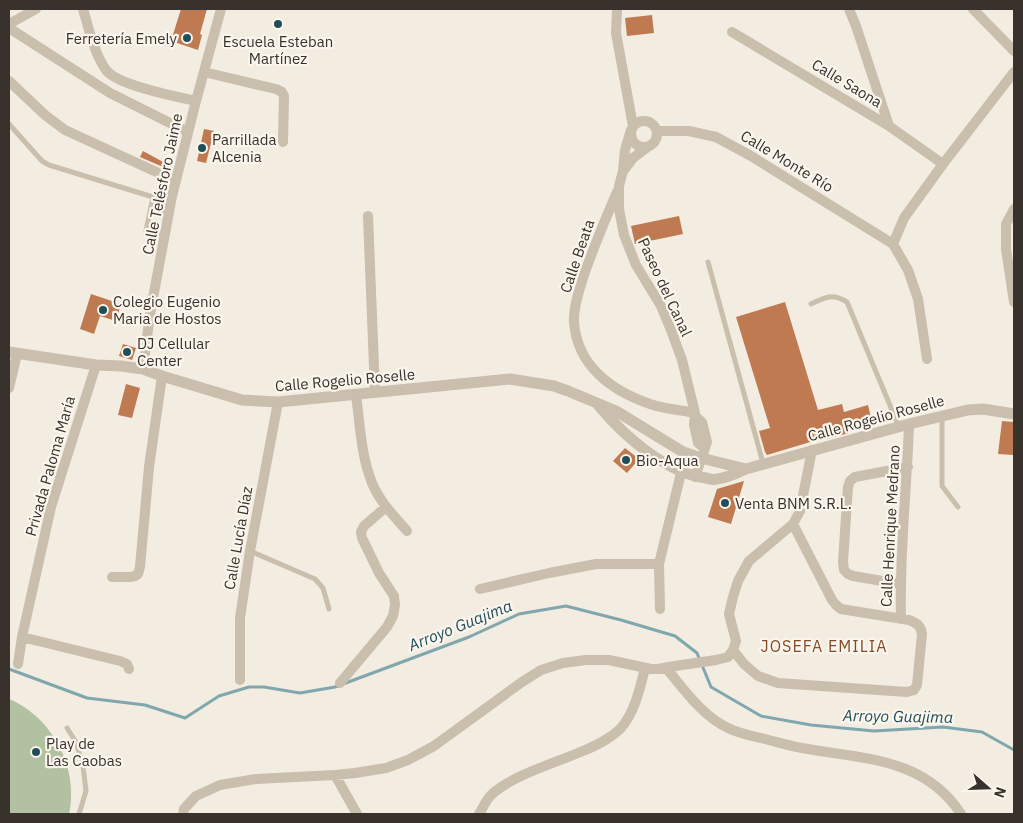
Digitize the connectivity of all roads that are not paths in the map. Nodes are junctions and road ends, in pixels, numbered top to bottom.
1 (36, 9) edge
2 (83, 9) edge
3 (221, 9) edge
4 (617, 9) edge
5 (849, 9) edge
6 (973, 9) edge
7 (9, 24) edge
8 (9, 28) edge
9 (732, 32) dead end
10 (1014, 51) edge
11 (204, 72) junction
12 (1014, 72) edge
13 (120, 79) junction
14 (9, 81) edge
15 (110, 93) junction
16 (196, 101) junction
17 (9, 124) edge
18 (889, 126) junction
19 (632, 128) junction
20 (657, 131) junction
21 (188, 132) junction
22 (283, 142) dead end
23 (650, 146) junction
24 (943, 164) junction
25 (623, 171) junction
26 (176, 181) junction
27 (619, 186) junction
28 (1014, 208) edge
29 (150, 210) junction
30 (169, 214) junction
31 (368, 216) dead end
32 (165, 235) junction
33 (893, 244) junction
34 (708, 262) dead end
35 (1014, 302) edge
36 (811, 304) dead end
37 (13, 353) edge
38 (927, 359) dead end
39 (96, 365) junction
40 (143, 369) junction
41 (162, 376) junction
42 (9, 388) edge
43 (375, 392) junction
44 (356, 395) junction
45 (278, 402) junction
46 (596, 402) junction
47 (696, 414) junction
48 (1014, 414) edge
49 (942, 417) junction
50 (904, 426) junction
51 (812, 450) junction
52 (702, 453) junction
53 (764, 464) junction
54 (908, 467) junction
55 (746, 468) junction
56 (682, 472) junction
57 (695, 477) junction
58 (386, 507) junction
59 (958, 507) dead end
60 (793, 524) junction
61 (407, 531) dead end
62 (250, 551) junction
63 (659, 564) junction
64 (112, 578) dead end
65 (900, 584) junction
66 (480, 589) dead end
67 (329, 609) dead end
68 (660, 609) dead end
69 (901, 619) junction
70 (22, 637) junction
71 (734, 650) junction
72 (18, 664) dead end
73 (645, 668) junction
74 (666, 668) junction
75 (129, 670) dead end
76 (240, 680) dead end
77 (340, 683) dead end
78 (66, 728) dead end
79 (335, 775) junction
80 (79, 814) edge
81 (182, 814) edge
82 (357, 814) edge
83 (479, 814) edge
84 (961, 814) edge

1 - 7 street
2 - 13 street
3 - 11 street, Calle Telésforo Jaime
4 - 19 street, Paseo del Canal
5 - 18 street
6 - 10 street
8 - 15 street
9 - 18 street, Calle Saona
11 - 16 street, Calle Telésforo Jaime
11 - 22 street
12 - 24 street
13 - 15 street
13 - 16 street
14 - 26 street
15 - 21 street
16 - 21 street, Calle Telésforo Jaime
17 - 29 lane
18 - 24 street, Calle Saona
19 - 20 street
19 - 23 street
19 - 25 street, Paseo del Canal
20 - 23 street
20 - 33 street, Calle Monte Río
21 - 26 street, Calle Telésforo Jaime
23 - 25 street, Paseo del Canal
24 - 33 street
25 - 27 street, Paseo del Canal
26 - 30 street, Calle Telésforo Jaime
27 - 47 street, Paseo del Canal
27 - 47 street, Calle Beata
28 - 35 street
29 - 30 lane
29 - 32 lane
30 - 32 street, Calle Telésforo Jaime
31 - 43 street
32 - 40 street, Calle Telésforo Jaime
33 - 38 street, Calle Monte Río
34 - 53 lane
36 - 50 lane
37 - 39 street, Calle Rogelio Roselle
37 - 42 street
39 - 40 street, Calle Rogelio Roselle
39 - 70 street, Privada Paloma María
40 - 41 street, Calle Rogelio Roselle
41 - 45 street, Calle Rogelio Roselle
41 - 64 street
43 - 44 street, Calle Rogelio Roselle
43 - 46 street, Calle Rogelio Roselle
44 - 45 street, Calle Rogelio Roselle
44 - 58 street
45 - 62 street, Calle Lucía Díaz
46 - 52 street, Calle Rogelio Roselle
46 - 56 street, Calle Rogelio Roselle
47 - 52 street, Paseo del Canal
48 - 49 street, Calle Rogelio Roselle
49 - 50 street, Calle Rogelio Roselle
49 - 59 lane
50 - 51 street, Calle Rogelio Roselle
50 - 54 street, Calle Henrique Medrano
51 - 53 street, Calle Rogelio Roselle
51 - 60 street
52 - 55 street, Calle Rogelio Roselle
52 - 57 street
53 - 55 street, Calle Rogelio Roselle
54 - 65 street, Calle Henrique Medrano
54 - 65 street
55 - 57 street, Calle Rogelio Roselle
56 - 57 street, Calle Rogelio Roselle
56 - 63 street
58 - 61 street
58 - 77 street
60 - 69 street
60 - 71 street
62 - 67 lane
62 - 76 street, Calle Lucía Díaz
63 - 66 street
63 - 68 street
65 - 69 street, Calle Henrique Medrano
69 - 71 street, Calle Henrique Medrano
70 - 72 street, Privada Paloma María
70 - 75 street
71 - 74 street
73 - 74 street
73 - 79 street
73 - 83 street
74 - 84 street
78 - 80 lane
79 - 81 street
79 - 82 street

